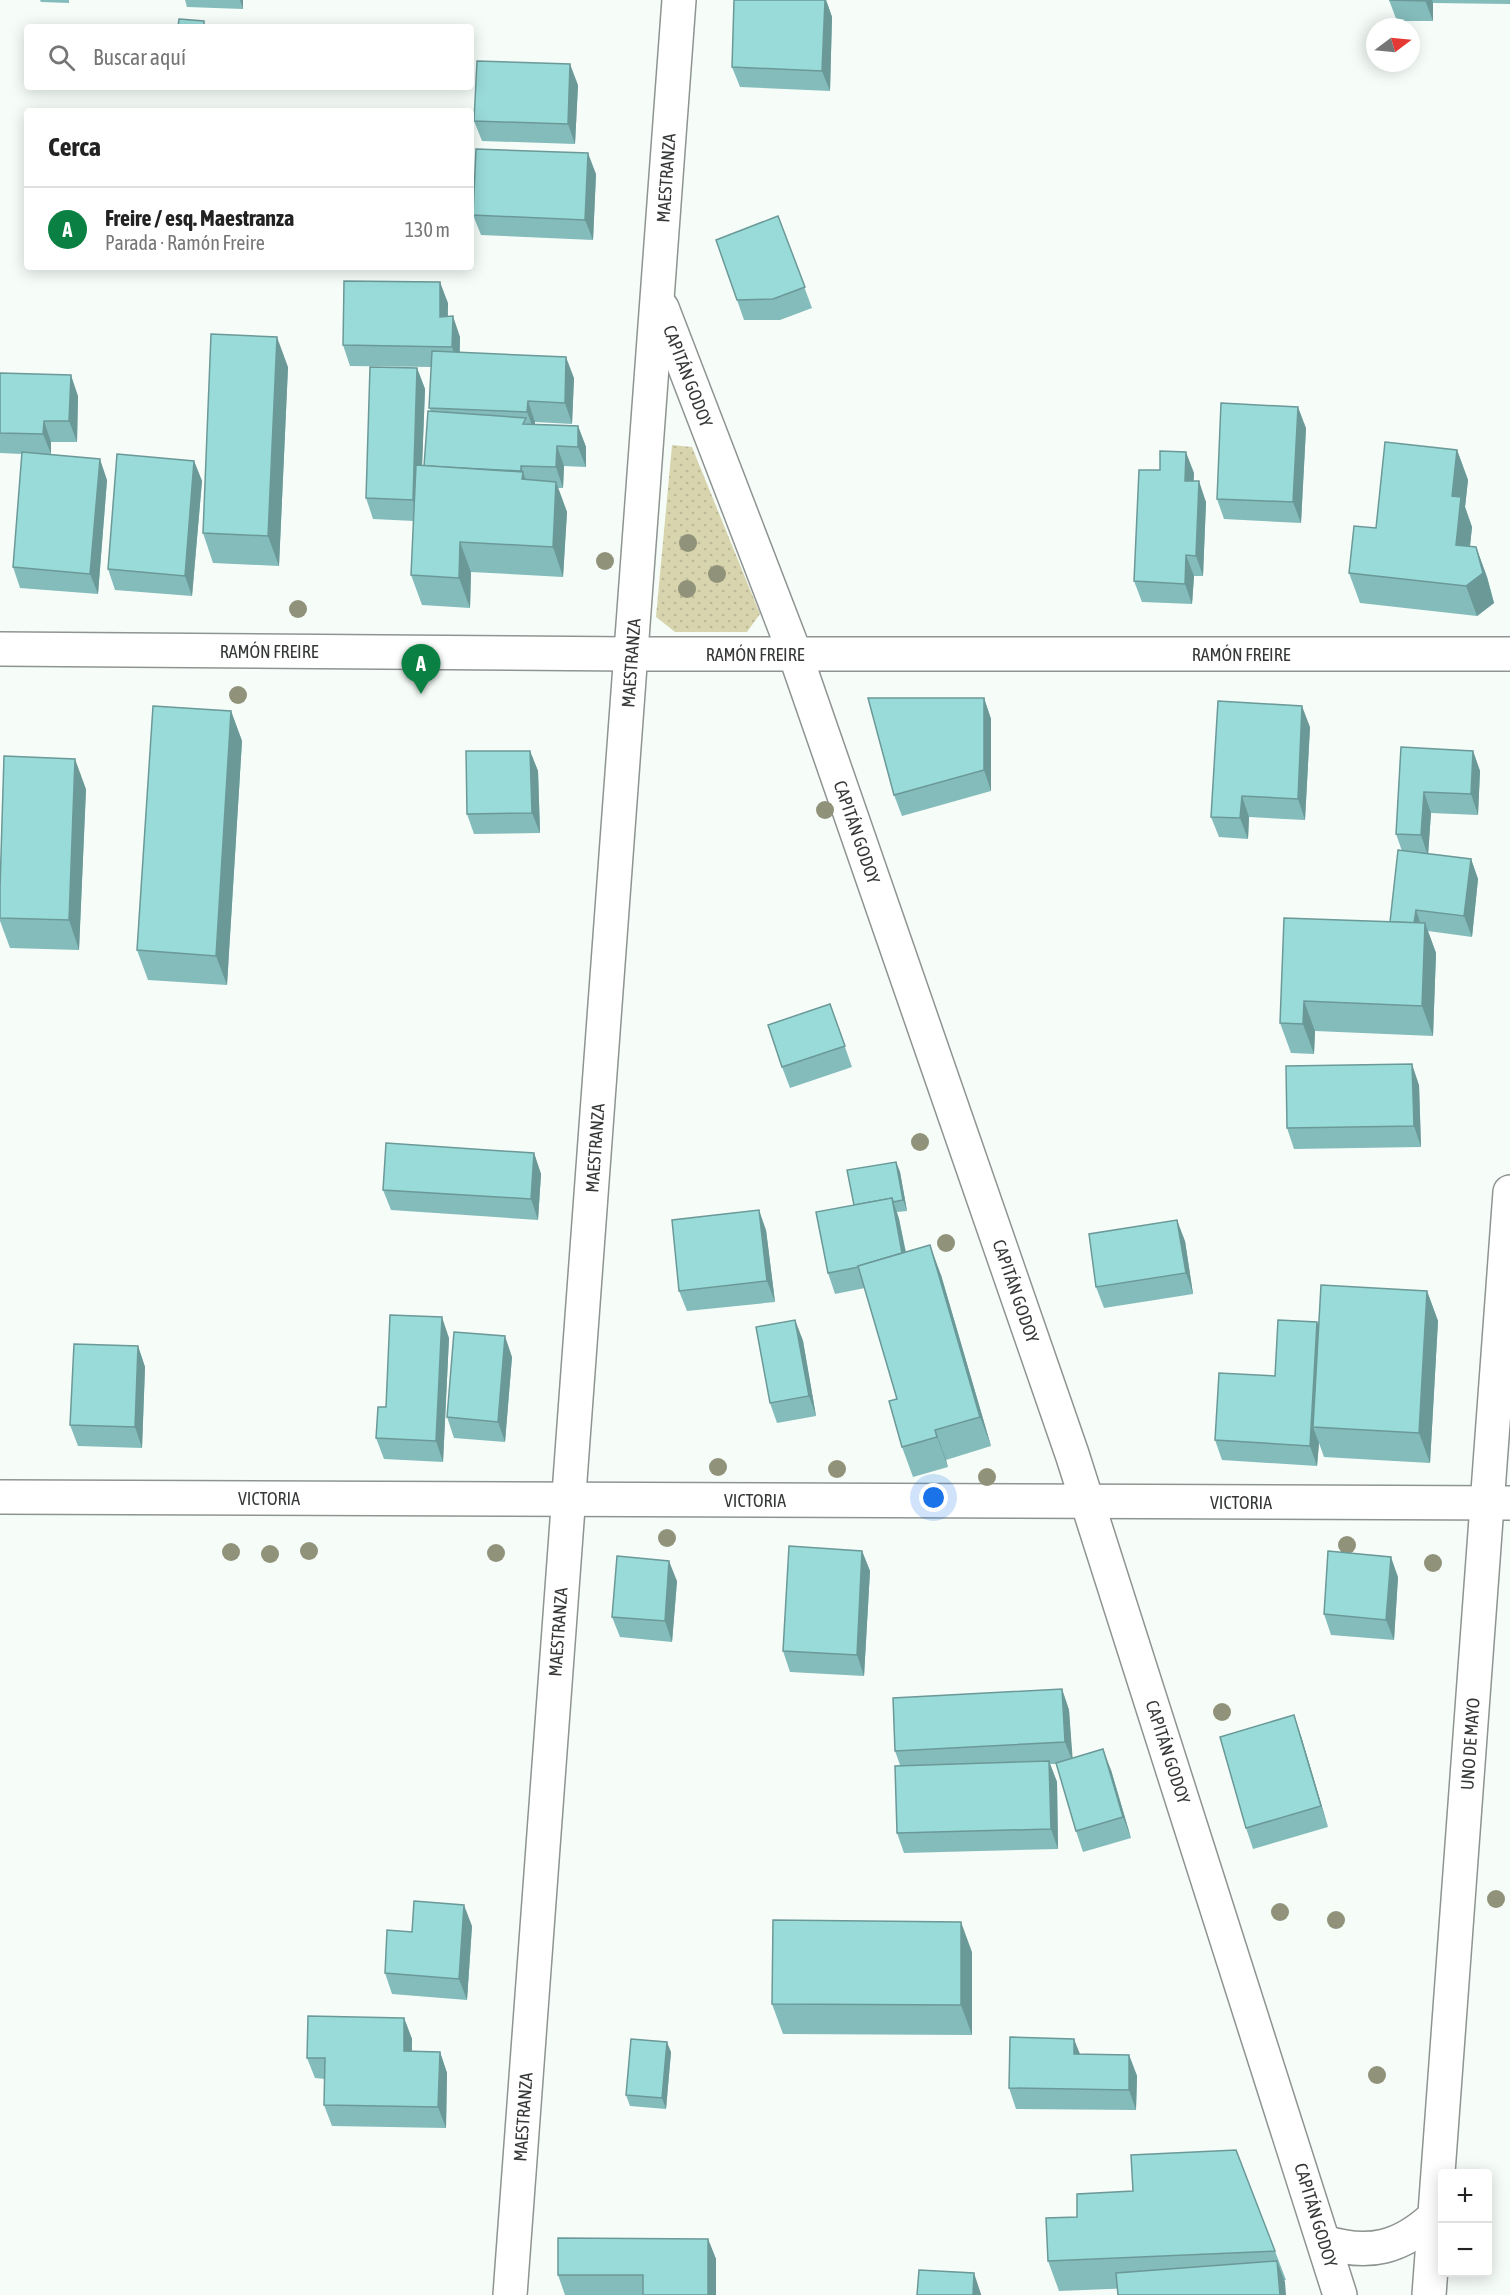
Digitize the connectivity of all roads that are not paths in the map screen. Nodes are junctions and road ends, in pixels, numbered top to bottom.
1 (679, 0) edge
2 (658, 298) junction
3 (0, 649) edge
4 (631, 654) junction
5 (795, 654) junction
6 (1510, 654) edge
7 (1510, 1192) edge
8 (0, 1497) edge
9 (568, 1499) junction
10 (1088, 1502) junction
11 (1499, 1503) edge
12 (1435, 2216) junction
13 (1324, 2242) junction
14 (510, 2295) edge
15 (1340, 2295) edge
16 (1429, 2295) edge

1 - 2 street, MAESTRANZA
2 - 4 street, MAESTRANZA
2 - 5 street, CAPITÁN GODOY
3 - 4 street, RAMÓN FREIRE
4 - 5 street, RAMÓN FREIRE
4 - 9 street, MAESTRANZA
5 - 6 street, RAMÓN FREIRE
5 - 10 street, CAPITÁN GODOY
7 - 11 street, UNO DE MAYO
8 - 9 street, VICTORIA
9 - 10 street, VICTORIA
9 - 14 street, MAESTRANZA
10 - 11 street, VICTORIA
10 - 13 street, CAPITÁN GODOY
11 - 12 street, UNO DE MAYO
12 - 13 street
12 - 16 street, UNO DE MAYO
13 - 15 street, CAPITÁN GODOY

